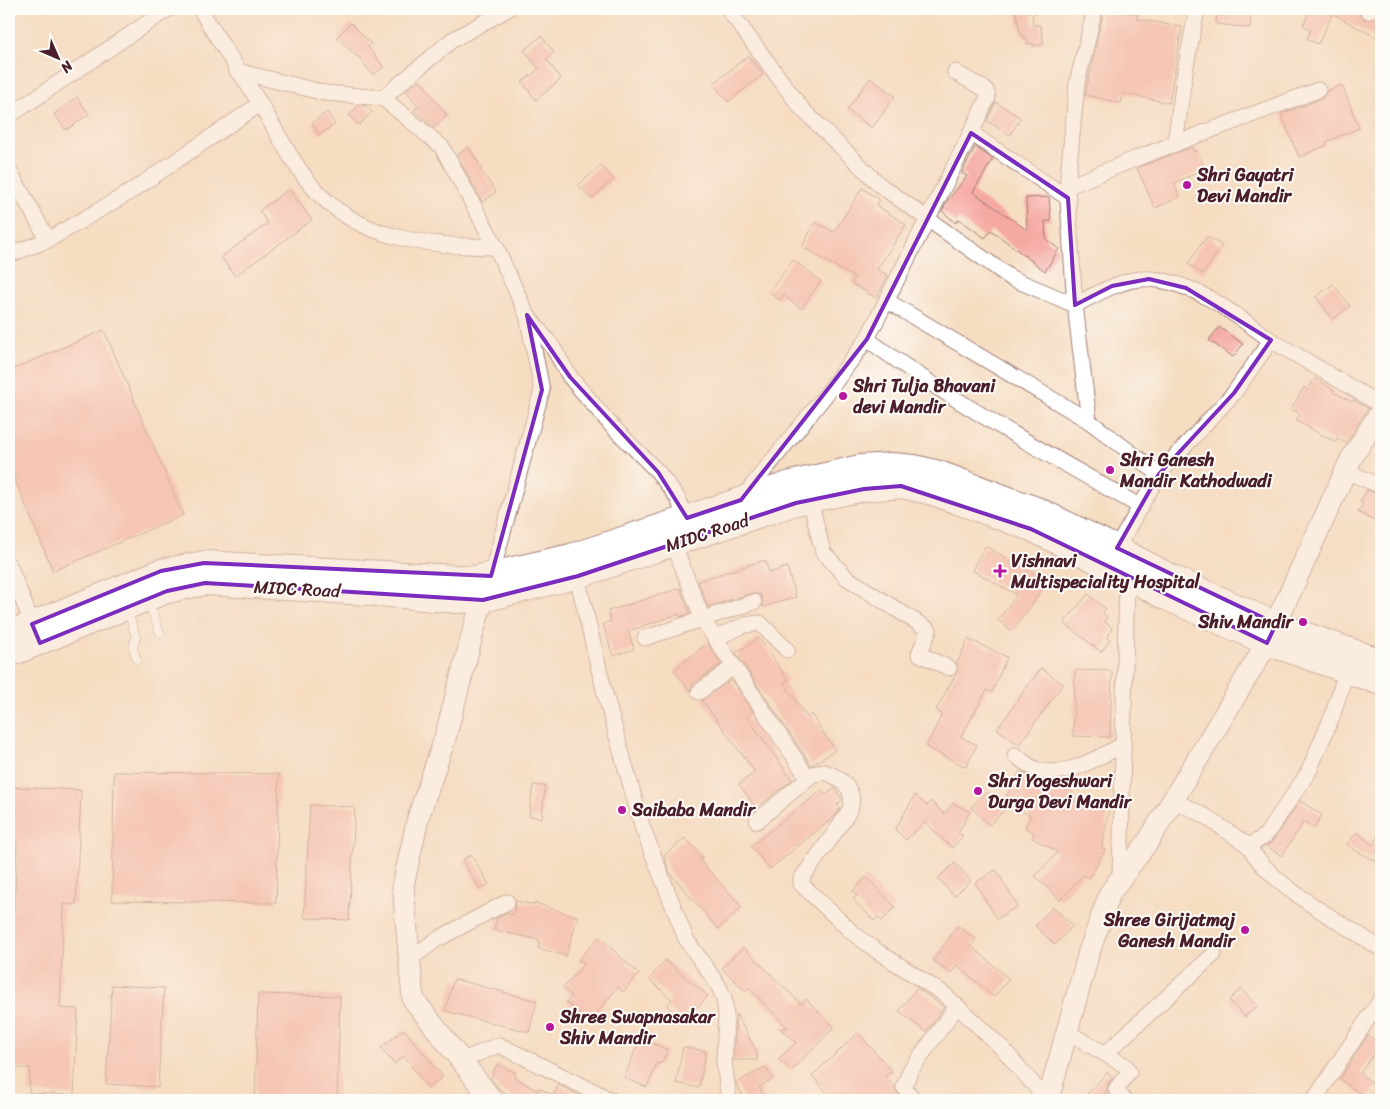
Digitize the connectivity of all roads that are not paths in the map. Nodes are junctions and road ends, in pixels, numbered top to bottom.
1 (168, 9) edge
2 (200, 9) edge
3 (508, 9) edge
4 (728, 9) edge
5 (1095, 9) edge
6 (1198, 9) edge
7 (1366, 9) edge
8 (1372, 9) edge
9 (237, 71) junction
10 (955, 72) dead end
11 (1318, 90) dead end
12 (383, 98) junction
13 (260, 104) junction
14 (9, 116) edge
15 (971, 133) junction
16 (1175, 144) junction
17 (9, 170) edge
18 (1068, 192) junction
19 (927, 220) junction
20 (48, 240) junction
21 (496, 247) junction
22 (9, 255) edge
23 (888, 301) junction
24 (1075, 305) junction
25 (527, 315) junction
26 (867, 339) junction
27 (1271, 340) junction
28 (1381, 405) edge
29 (1381, 412) edge
30 (1089, 420) junction
31 (1345, 471) junction
32 (1159, 474) junction
33 (1381, 486) edge
34 (741, 500) junction
35 (810, 500) junction
36 (1141, 507) junction
37 (686, 533) junction
38 (1117, 563) junction
39 (9, 565) edge
40 (574, 566) junction
41 (491, 576) junction
42 (358, 582) junction
43 (483, 600) junction
44 (754, 602) dead end
45 (137, 603) junction
46 (703, 620) junction
47 (9, 633) edge
48 (36, 633) junction
49 (160, 633) dead end
50 (1272, 634) junction
51 (645, 638) dead end
52 (715, 638) junction
53 (787, 650) dead end
54 (9, 655) edge
55 (137, 660) dead end
56 (1381, 662) edge
57 (733, 667) junction
58 (949, 668) dead end
59 (1346, 672) junction
60 (1381, 683) edge
61 (699, 692) dead end
62 (1123, 745) junction
63 (1015, 755) dead end
64 (808, 778) junction
65 (1173, 800) junction
66 (757, 822) dead end
67 (1249, 846) junction
68 (1120, 879) junction
69 (507, 902) dead end
70 (1381, 948) edge
71 (1214, 954) dead end
72 (410, 959) junction
73 (1381, 999) edge
74 (957, 1006) junction
75 (1067, 1032) junction
76 (1106, 1053) junction
77 (460, 1061) junction
78 (492, 1100) edge
79 (611, 1100) edge
80 (728, 1100) edge
81 (914, 1100) edge
82 (1047, 1100) edge
83 (1124, 1100) edge
84 (1314, 1100) edge

1 - 14 street
2 - 9 street
3 - 12 street
4 - 19 street
5 - 18 street
6 - 16 street
7 - 8 street
9 - 12 street
9 - 13 street
10 - 15 street
11 - 16 street
12 - 21 street
13 - 20 street
13 - 21 street
15 - 18 street
15 - 19 street
16 - 18 street
17 - 20 street
18 - 24 street
19 - 23 street
19 - 24 street
20 - 22 street
21 - 25 street
23 - 26 street
23 - 30 street
24 - 27 street
24 - 30 street
25 - 37 street
25 - 41 street
26 - 34 street
26 - 36 street
27 - 28 street
27 - 32 street
29 - 31 street
30 - 32 street
31 - 33 street
31 - 50 street
32 - 36 street
34 - 37 main road, MIDC Road
34 - 38 main road, MIDC Road
35 - 37 main road, MIDC Road
35 - 38 main road, MIDC Road
35 - 58 street
36 - 38 street
37 - 40 main road, MIDC Road
37 - 46 street
38 - 50 main road, MIDC Road
38 - 62 street
39 - 48 street
40 - 41 main road, MIDC Road
40 - 43 main road, MIDC Road
40 - 80 street
41 - 42 main road, MIDC Road
41 - 43 street
42 - 43 main road, MIDC Road
42 - 45 main road, MIDC Road
42 - 48 main road, MIDC Road
43 - 72 street
44 - 46 street
45 - 48 main road, MIDC Road
45 - 49 lane
45 - 55 lane
46 - 51 street
46 - 52 street
47 - 48 main road, MIDC Road
48 - 54 main road, MIDC Road
50 - 56 main road, MIDC Road
50 - 59 main road, MIDC Road
50 - 65 street
52 - 53 street
52 - 57 street
57 - 61 street
57 - 64 street
59 - 60 main road, MIDC Road
59 - 67 street
62 - 63 street
62 - 68 street
64 - 66 street
64 - 74 street
65 - 67 street
65 - 68 street
67 - 70 street
68 - 75 street
69 - 72 street
71 - 76 street
72 - 77 street
73 - 84 street
74 - 81 street
74 - 82 street
75 - 76 street
75 - 82 street
76 - 83 street
77 - 78 street
77 - 79 street

